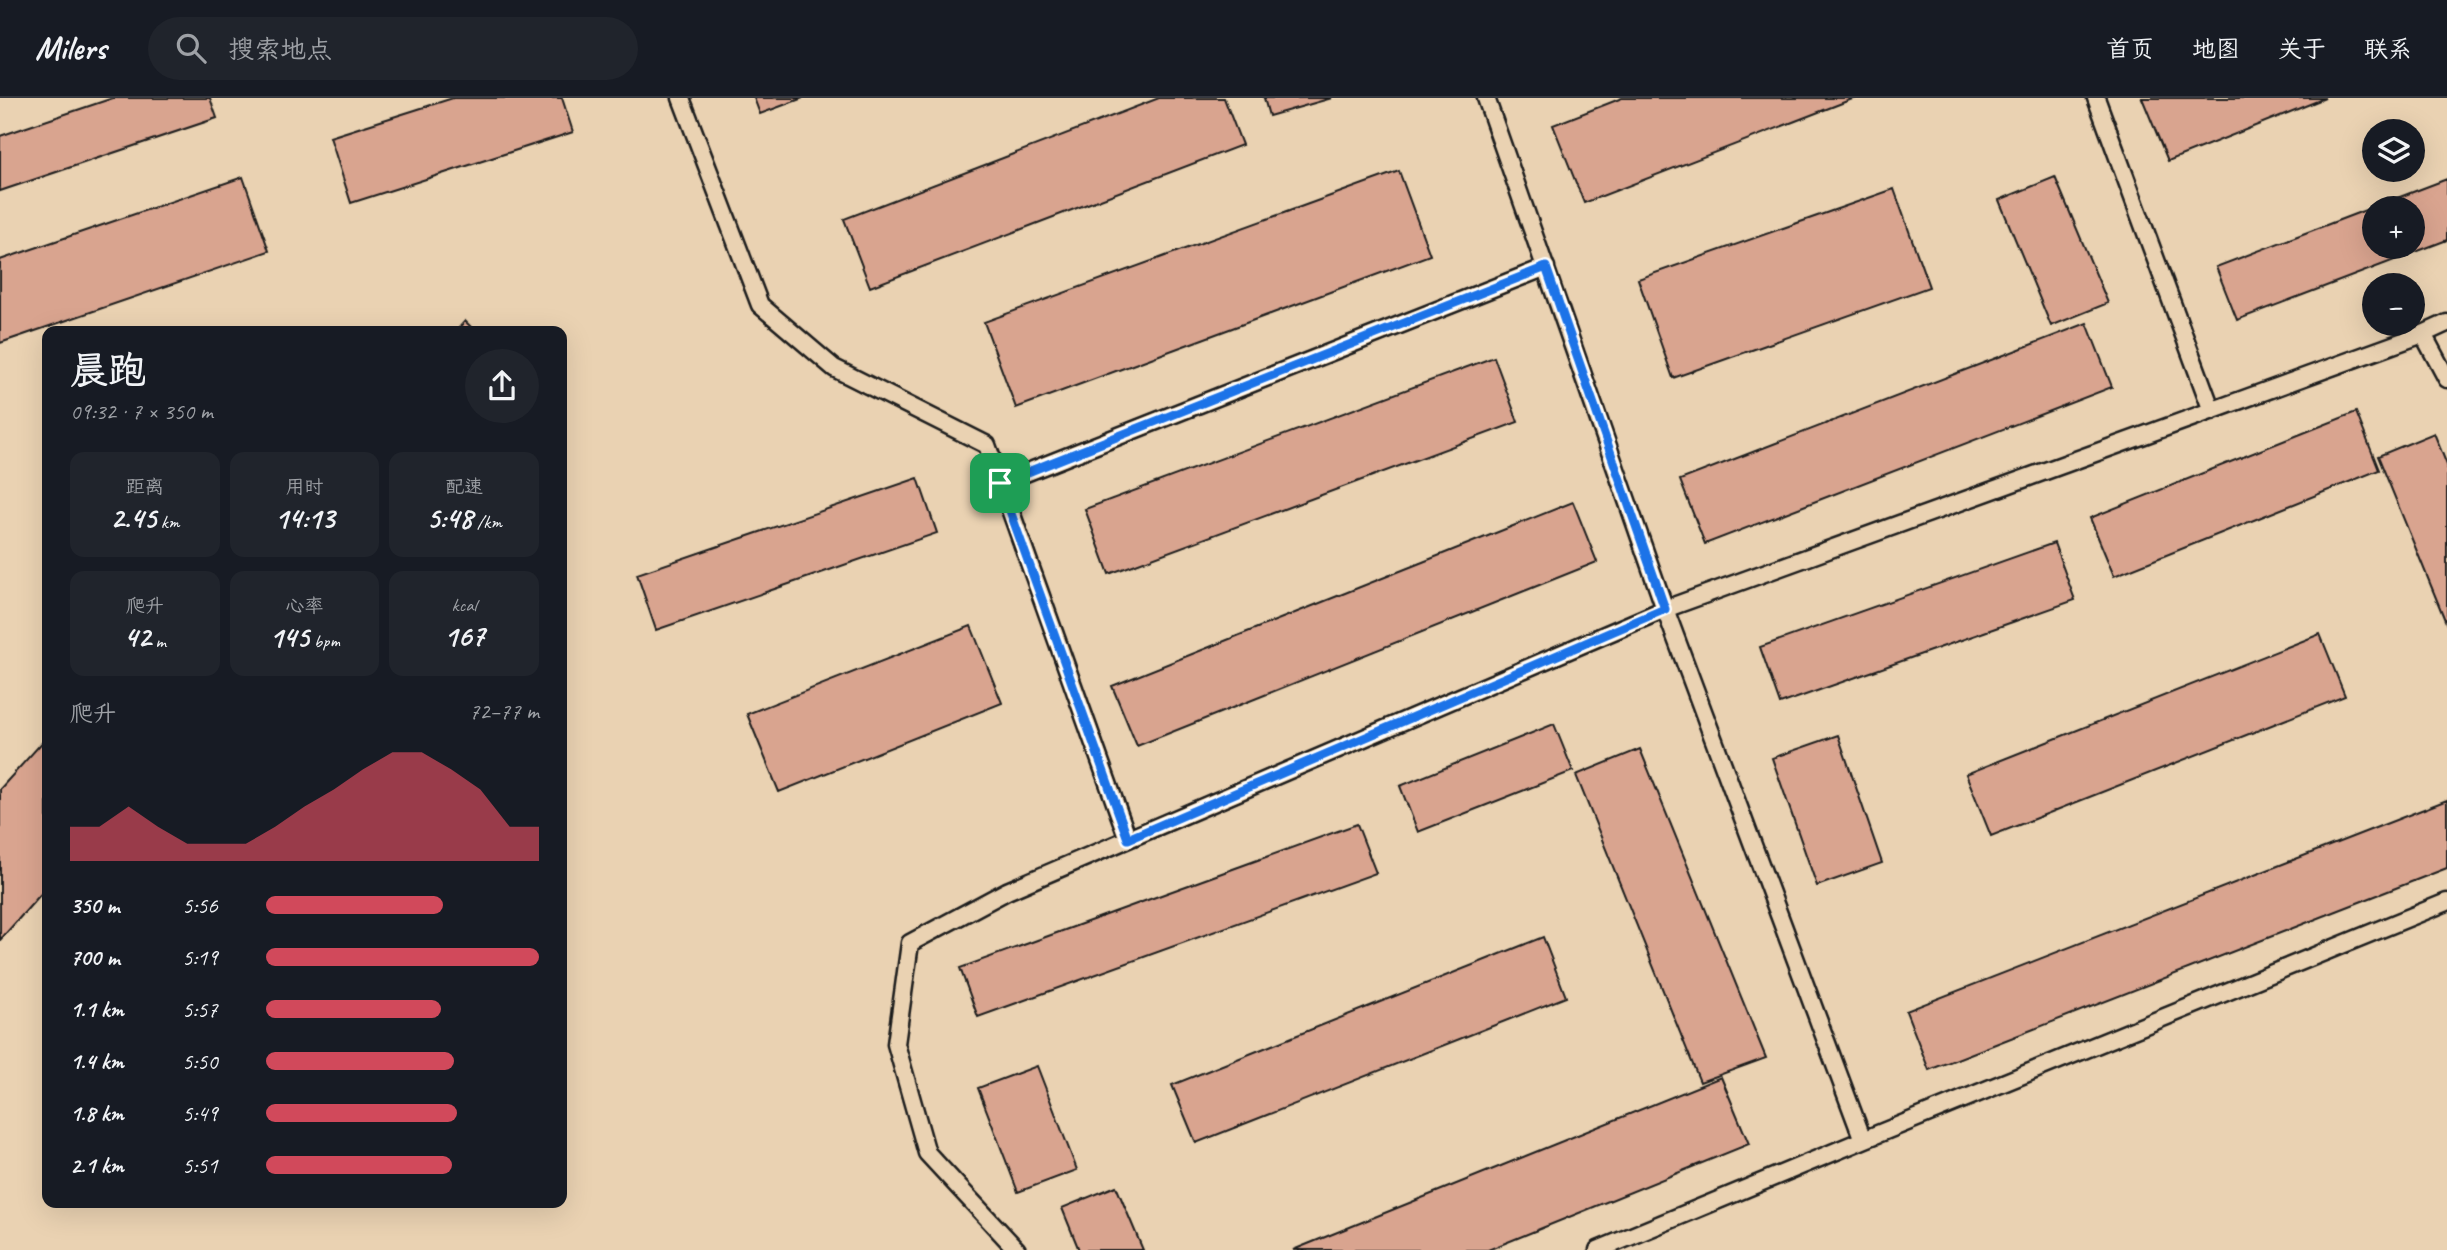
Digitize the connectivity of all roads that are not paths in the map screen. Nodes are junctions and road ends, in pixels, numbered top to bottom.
1 (681, 98) edge
2 (1487, 98) edge
3 (2096, 98) edge
4 (1546, 267) junction
5 (2447, 323) edge
6 (2425, 333) edge
7 (2418, 336) edge
8 (2424, 336) edge
9 (2447, 379) edge
10 (2212, 411) junction
11 (1000, 483) junction
12 (1665, 609) junction
13 (1128, 839) junction
14 (2447, 902) edge
15 (1863, 1140) junction
16 (1017, 1250) edge
17 (1598, 1250) edge

1 - 11 lane
2 - 4 lane
3 - 10 lane
4 - 11 lane
4 - 12 lane
5 - 6 lane
7 - 10 lane
8 - 9 lane
10 - 12 lane
11 - 13 lane
12 - 13 lane
12 - 15 lane
13 - 16 lane
14 - 15 lane
15 - 17 lane

